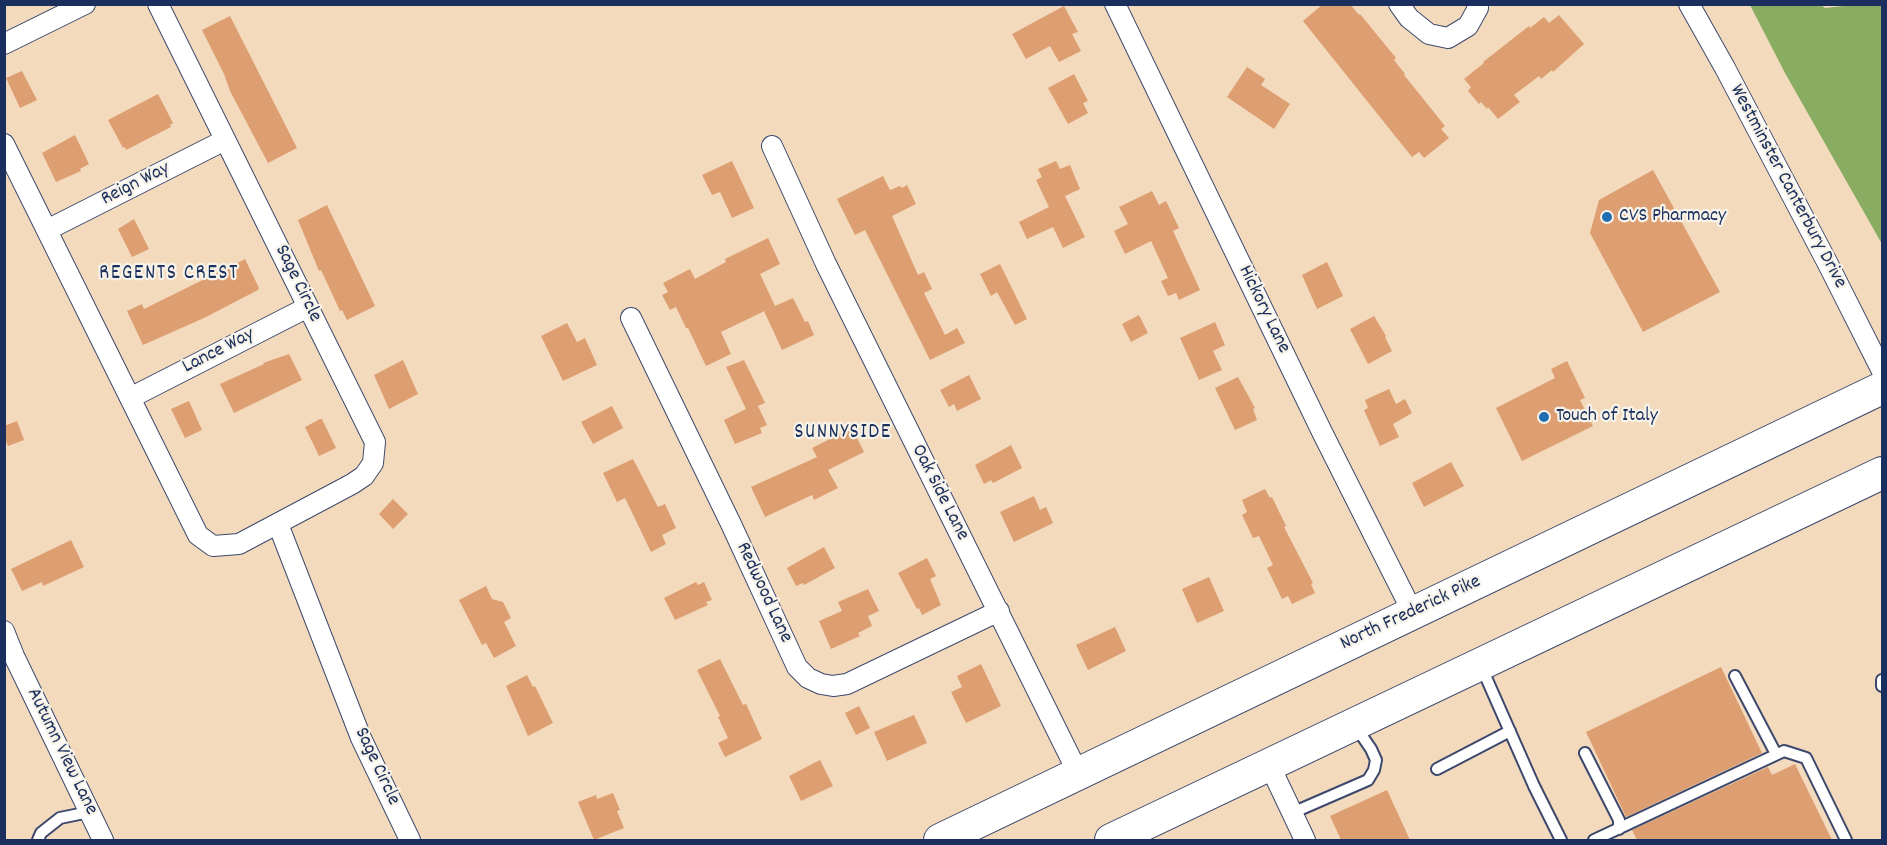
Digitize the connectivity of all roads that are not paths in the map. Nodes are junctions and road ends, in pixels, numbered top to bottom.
1 (85, 4) edge
2 (158, 4) edge
3 (1115, 4) edge
4 (1399, 4) edge
5 (1477, 4) edge
6 (1689, 4) edge
7 (4, 44) edge
8 (225, 140) junction
9 (4, 144) edge
10 (772, 146) dead end
11 (47, 230) junction
12 (308, 307) junction
13 (631, 318) dead end
14 (1882, 371) edge
15 (1882, 388) edge
16 (130, 398) junction
17 (1882, 473) edge
18 (278, 524) junction
19 (999, 611) junction
20 (1413, 613) junction
21 (4, 631) edge
22 (1480, 664) junction
23 (1735, 676) dead end
24 (1882, 680) edge
25 (1882, 686) edge
26 (1354, 724) junction
27 (1510, 731) junction
28 (1585, 753) dead end
29 (1776, 754) junction
30 (1269, 764) junction
31 (1437, 769) dead end
32 (1078, 774) junction
33 (89, 812) junction
34 (1292, 813) junction
35 (1619, 829) junction
36 (38, 840) edge
37 (103, 840) edge
38 (410, 840) edge
39 (940, 840) edge
40 (1111, 840) edge
41 (1305, 840) edge
42 (1561, 840) edge
43 (1594, 840) edge
44 (1846, 840) edge

1 - 7 street
2 - 8 street, Sage Circle
3 - 20 street, Hickory Lane
4 - 5 street
6 - 14 street, Westminster Canterbury Drive
8 - 11 street, Reign Way
8 - 12 street, Sage Circle
9 - 11 street, Sage Circle
10 - 19 street, Oak Side Lane
11 - 16 street, Sage Circle
12 - 16 street, Lance Way
12 - 18 street, Sage Circle
13 - 19 street, Redwood Lane
15 - 20 main road, North Frederick Pike
16 - 18 street, Sage Circle
17 - 22 main road
18 - 38 street, Sage Circle
19 - 32 street, Oak Side Lane
20 - 32 main road, North Frederick Pike
21 - 33 street, Autumn View Lane
22 - 26 main road
22 - 27 lane
23 - 29 lane
24 - 25 lane
26 - 30 main road
26 - 34 lane
27 - 31 lane
27 - 42 lane
28 - 35 lane
29 - 35 lane
29 - 44 lane
30 - 34 street
30 - 40 main road
32 - 39 main road, North Frederick Pike
33 - 36 lane
33 - 37 street, Autumn View Lane
34 - 41 street
35 - 43 lane

